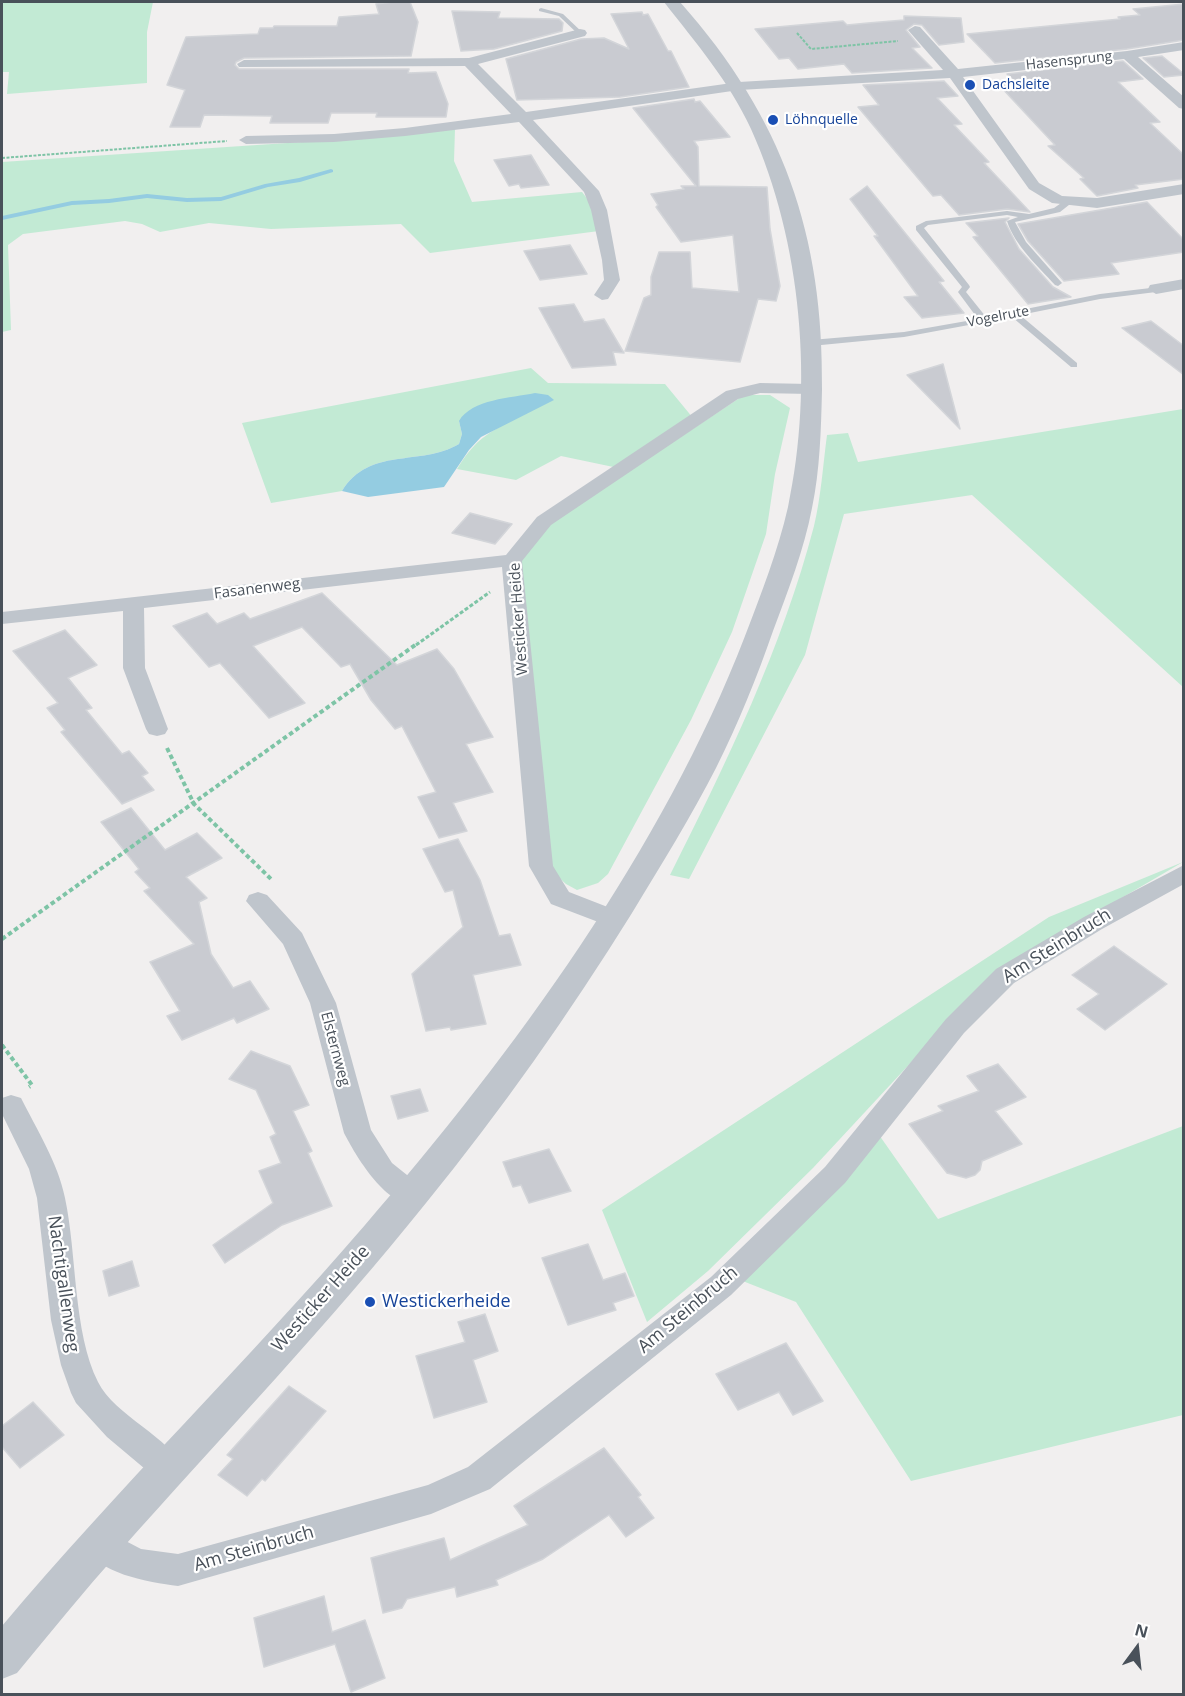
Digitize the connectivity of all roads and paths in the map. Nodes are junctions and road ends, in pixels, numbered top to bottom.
1 (672, 2) edge
2 (541, 10) dead end
3 (580, 33) joint
4 (797, 33) dead end
5 (919, 34) joint
6 (1184, 46) edge
7 (1127, 55) junction
8 (469, 62) junction
9 (244, 64) dead end
10 (954, 74) junction
11 (739, 86) junction
12 (1184, 105) edge
13 (523, 117) junction
14 (246, 140) joint
15 (2, 158) edge
16 (1184, 189) edge
17 (1070, 201) junction
18 (1027, 216) junction
19 (1058, 283) dead end
20 (1184, 284) edge
21 (1156, 290) joint
22 (602, 295) dead end
23 (1013, 314) junction
24 (982, 319) junction
25 (811, 343) junction
26 (1074, 365) dead end
27 (810, 389) junction
28 (512, 567) junction
29 (133, 604) junction
30 (2, 618) edge
31 (157, 729) joint
32 (194, 804) junction
33 (1184, 873) edge
34 (258, 901) joint
35 (614, 919) junction
36 (2, 939) edge
37 (2, 1045) edge
38 (11, 1106) joint
39 (412, 1195) junction
40 (168, 1469) junction
41 (99, 1543) junction
42 (2, 1658) edge

1 - 11 street, Westicker Heide
2 - 3 lane
3 - 8 street
4 - 5 path
5 - 10 street
6 - 7 street, Hasensprung
7 - 10 street, Hasensprung
7 - 12 street
8 - 9 street
8 - 13 street
10 - 11 street, Hasensprung
10 - 17 street
11 - 13 street
11 - 25 street, Westicker Heide
13 - 14 street
13 - 22 street
14 - 15 path
16 - 17 street
17 - 18 lane
18 - 19 lane
18 - 24 lane
20 - 21 street, Vogelrute
21 - 23 lane, Vogelrute
23 - 24 lane, Vogelrute
23 - 26 lane
24 - 25 lane, Vogelrute
25 - 27 street, Westicker Heide
27 - 28 street, Westicker Heide
27 - 35 street, Westicker Heide
28 - 29 street, Fasanenweg
28 - 32 path
28 - 35 street, Westicker Heide
29 - 30 street, Fasanenweg
29 - 31 street
31 - 32 path
32 - 34 path
32 - 36 path
33 - 41 street, Am Steinbruch
34 - 39 street, Elsternweg
35 - 39 street, Westicker Heide
37 - 38 path
38 - 40 street, Nachtigallenweg
39 - 40 street, Westicker Heide
40 - 41 street, Westicker Heide
41 - 42 street, Westicker Heide

